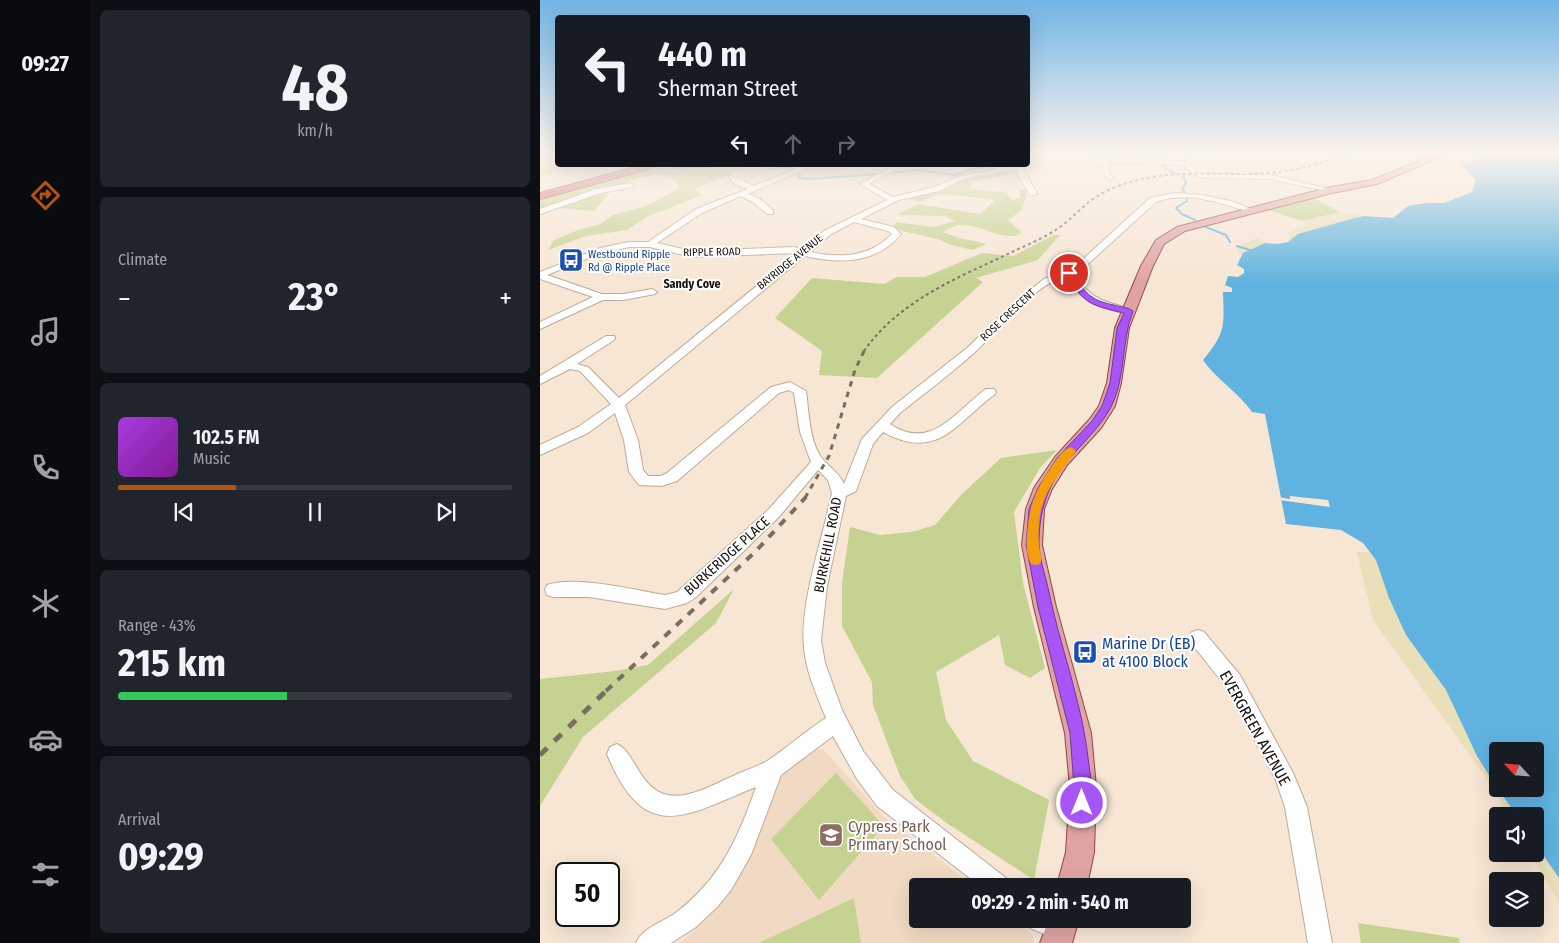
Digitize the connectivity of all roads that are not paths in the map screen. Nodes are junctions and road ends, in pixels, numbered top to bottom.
1 (587, 196) edge
2 (737, 196) edge
3 (746, 196) edge
4 (885, 196) edge
5 (907, 196) edge
6 (1198, 196) edge
7 (1198, 196) edge
8 (1306, 196) edge
9 (892, 200) junction
10 (1253, 209) junction
11 (540, 212) edge
12 (770, 212) dead end
13 (854, 220) junction
14 (649, 245) junction
15 (801, 252) junction
16 (1069, 273) junction
17 (540, 276) edge
18 (652, 292) dead end
19 (601, 297) junction
20 (1128, 311) junction
21 (540, 326) edge
22 (610, 338) dead end
23 (568, 365) junction
24 (540, 381) edge
25 (990, 392) dead end
26 (618, 404) junction
27 (883, 425) junction
28 (540, 450) edge
29 (818, 463) junction
30 (839, 493) junction
31 (553, 590) dead end
32 (1198, 638) dead end
33 (836, 723) junction
34 (616, 754) dead end
35 (773, 769) junction
36 (988, 878) edge
37 (1074, 878) edge
38 (648, 943) edge
39 (1320, 943) edge

1 - 11 street
2 - 14 street
3 - 12 street
4 - 9 street
5 - 9 street, BAYRIDGE AVENUE
6 - 16 street, ROSE CRESCENT
7 - 10 street, ROSE CRESCENT
8 - 10 main road
9 - 13 street, BAYRIDGE AVENUE
10 - 20 main road
13 - 15 street, BAYRIDGE AVENUE
13 - 15 street, RIPPLE ROAD
14 - 15 street, RIPPLE ROAD
14 - 17 street, RIPPLE ROAD
15 - 26 street, BAYRIDGE AVENUE
16 - 20 street
16 - 27 street, ROSE CRESCENT
17 - 19 street
18 - 19 street
19 - 21 street
20 - 37 main road
22 - 23 street
23 - 24 street
23 - 26 street, BURKEHILL ROAD
25 - 27 street
26 - 28 street, BAYRIDGE AVENUE
26 - 29 street, BURKEHILL ROAD
27 - 30 street, ROSE CRESCENT
29 - 30 street, BURKEHILL ROAD
29 - 31 street, BURKERIDGE PLACE
30 - 33 street, BURKEHILL ROAD
32 - 39 street, EVERGREEN AVENUE
33 - 35 street
33 - 36 street, BURKEHILL ROAD
34 - 35 street
35 - 38 street

